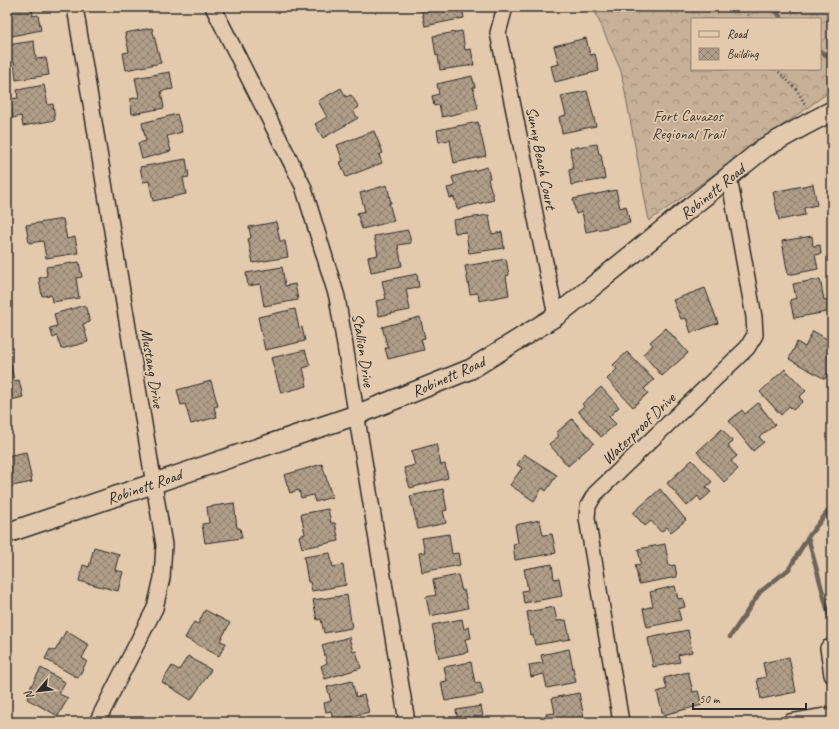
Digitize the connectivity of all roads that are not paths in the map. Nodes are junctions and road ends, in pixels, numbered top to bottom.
1 (75, 7) edge
2 (213, 7) edge
3 (505, 7) edge
4 (832, 111) edge
5 (729, 177) junction
6 (556, 316) junction
7 (356, 415) junction
8 (154, 482) junction
9 (7, 533) edge
10 (828, 648) dead end
11 (832, 675) edge
12 (832, 715) edge
13 (97, 722) edge
14 (407, 722) edge
15 (621, 722) edge
16 (790, 722) edge

1 - 8 street, Mustang Drive
2 - 7 street, Stallion Drive
3 - 6 street, Sunny Beach Court
4 - 5 street, Robinett Road
5 - 6 street, Robinett Road
5 - 15 street, Waterproof Drive
6 - 7 street, Robinett Road
7 - 8 street, Robinett Road
7 - 14 street, Stallion Drive
8 - 9 street, Robinett Road
8 - 13 street, Mustang Drive
10 - 11 street
12 - 16 street

